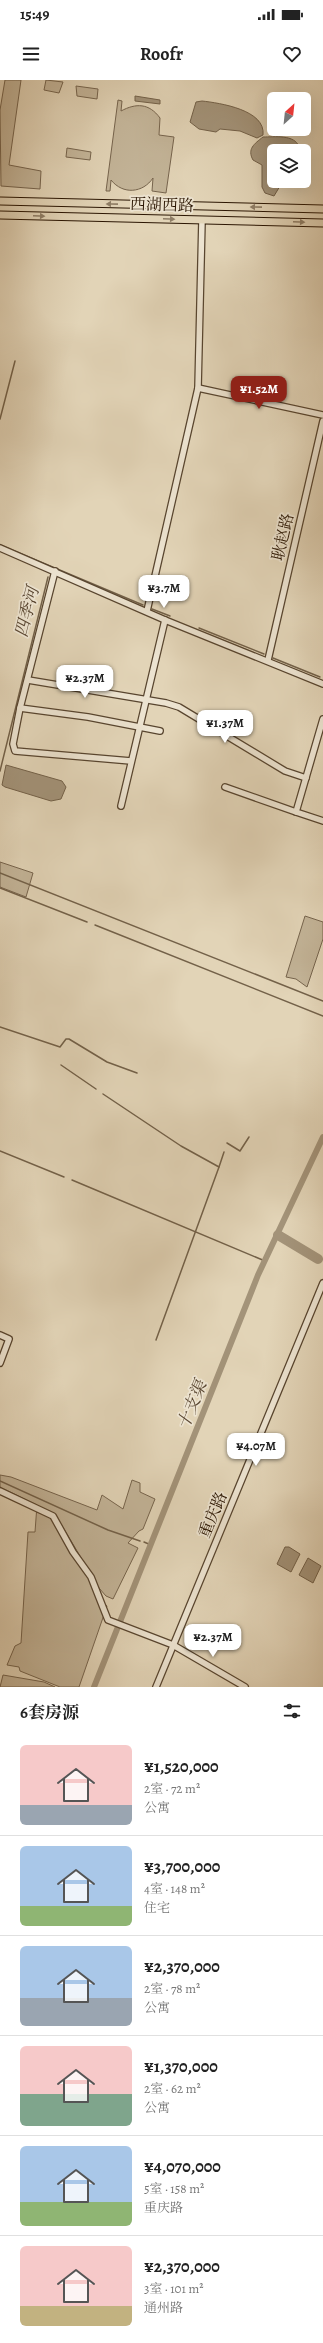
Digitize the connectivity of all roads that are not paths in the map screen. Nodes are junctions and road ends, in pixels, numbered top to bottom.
1 (0, 201) edge
2 (323, 209) edge
3 (0, 215) edge
4 (202, 220) junction
5 (323, 221) edge
6 (198, 388) junction
7 (323, 415) edge
8 (323, 421) edge
9 (0, 548) edge
10 (55, 571) junction
11 (147, 611) junction
12 (166, 620) junction
13 (268, 660) junction
14 (28, 680) junction
15 (323, 684) edge
16 (145, 700) junction
17 (20, 708) junction
18 (323, 719) edge
19 (138, 728) junction
20 (160, 731) dead end
21 (131, 761) junction
22 (306, 778) junction
23 (225, 788) dead end
24 (121, 806) dead end
25 (296, 812) junction
26 (323, 821) edge
27 (323, 1283) edge
28 (0, 1335) edge
29 (0, 1363) edge
30 (0, 1492) edge
31 (172, 1645) junction
32 (156, 1687) edge
33 (245, 1687) edge

2 -> 1 main road, 西湖西路
3 -> 4 main road, 西湖西路
4 -> 5 main road, 西湖西路
4 - 6 street
6 - 7 street
6 - 11 street
8 - 13 street, 耿赵路
9 - 10 street
10 - 11 street
10 - 14 street
11 - 12 street
12 - 13 street
12 - 16 street
13 - 15 street
14 - 16 street
14 - 17 street
16 - 19 street
16 - 22 street
17 - 19 street
17 - 21 street
18 - 22 street
19 - 20 street
19 - 21 street
21 - 24 street
22 - 25 street
23 - 25 street
25 - 26 street
27 - 31 street, 重庆路
28 - 29 street
30 - 31 street
31 - 32 street, 重庆路
31 - 33 street

